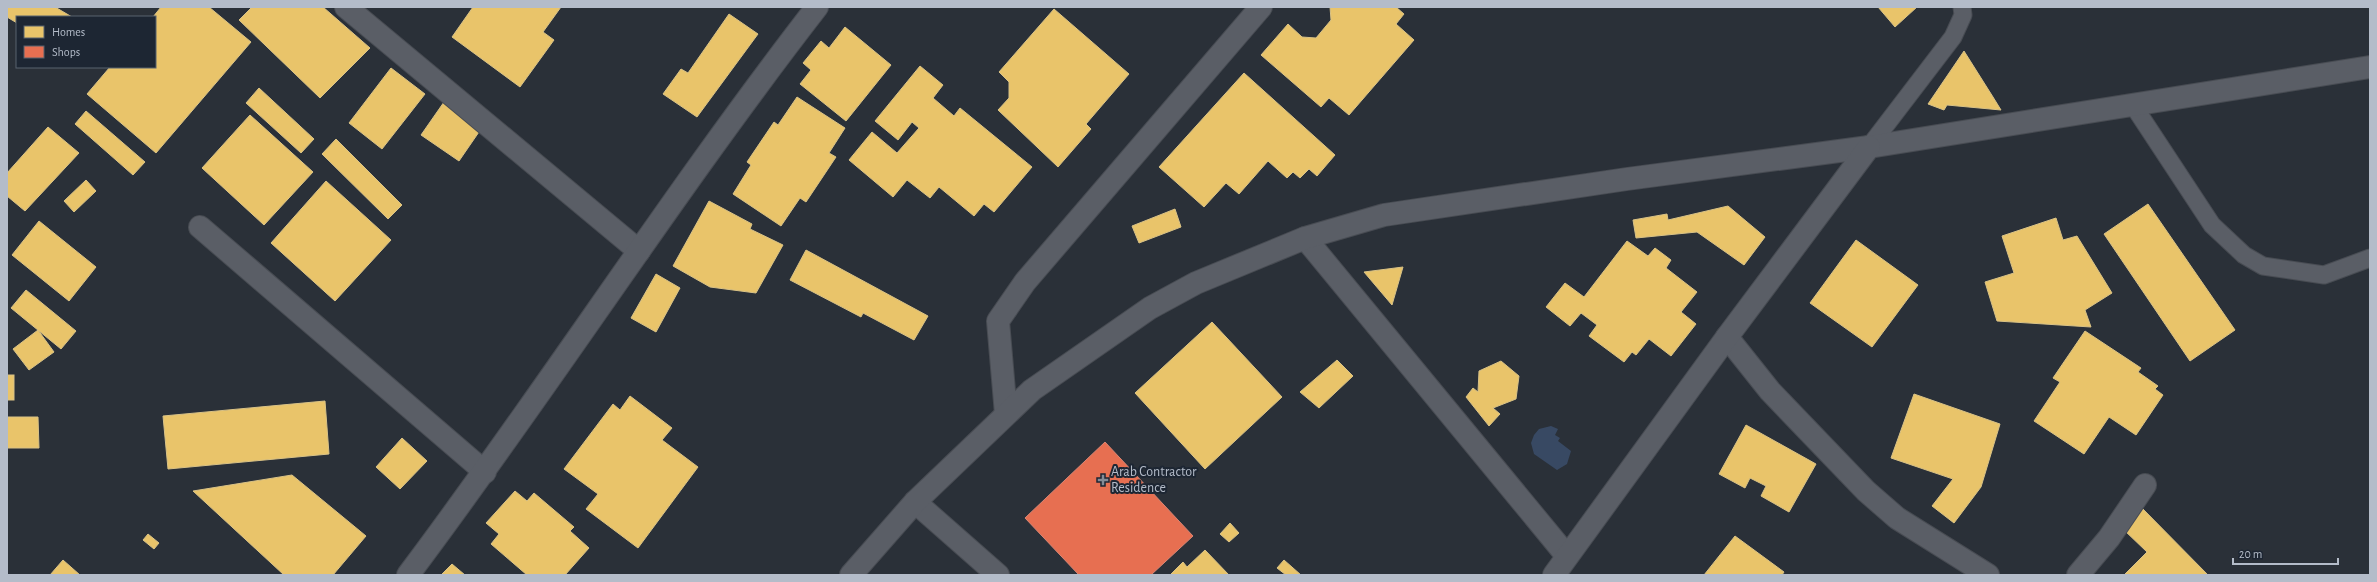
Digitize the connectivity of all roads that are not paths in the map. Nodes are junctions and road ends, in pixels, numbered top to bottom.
1 (346, 7) edge
2 (817, 7) edge
3 (1262, 7) edge
4 (1962, 7) edge
5 (2370, 67) edge
6 (2133, 105) junction
7 (1869, 147) junction
8 (200, 227) dead end
9 (1305, 238) junction
10 (639, 251) junction
11 (2370, 258) edge
12 (1727, 337) junction
13 (1006, 414) junction
14 (485, 472) junction
15 (2145, 485) dead end
16 (915, 502) junction
17 (1567, 556) junction
18 (408, 575) edge
19 (851, 575) edge
20 (998, 575) edge
21 (1554, 575) edge
22 (1988, 575) edge
23 (2078, 575) edge

1 - 10 street
2 - 10 street
3 - 13 street
4 - 7 lane
5 - 6 street
6 - 7 street
6 - 11 lane
7 - 9 street
7 - 12 street
8 - 14 street
9 - 13 street
9 - 17 street
10 - 14 street
12 - 17 street
12 - 22 street
13 - 16 street
14 - 18 street
15 - 23 street
16 - 19 street
16 - 20 street
17 - 21 street

